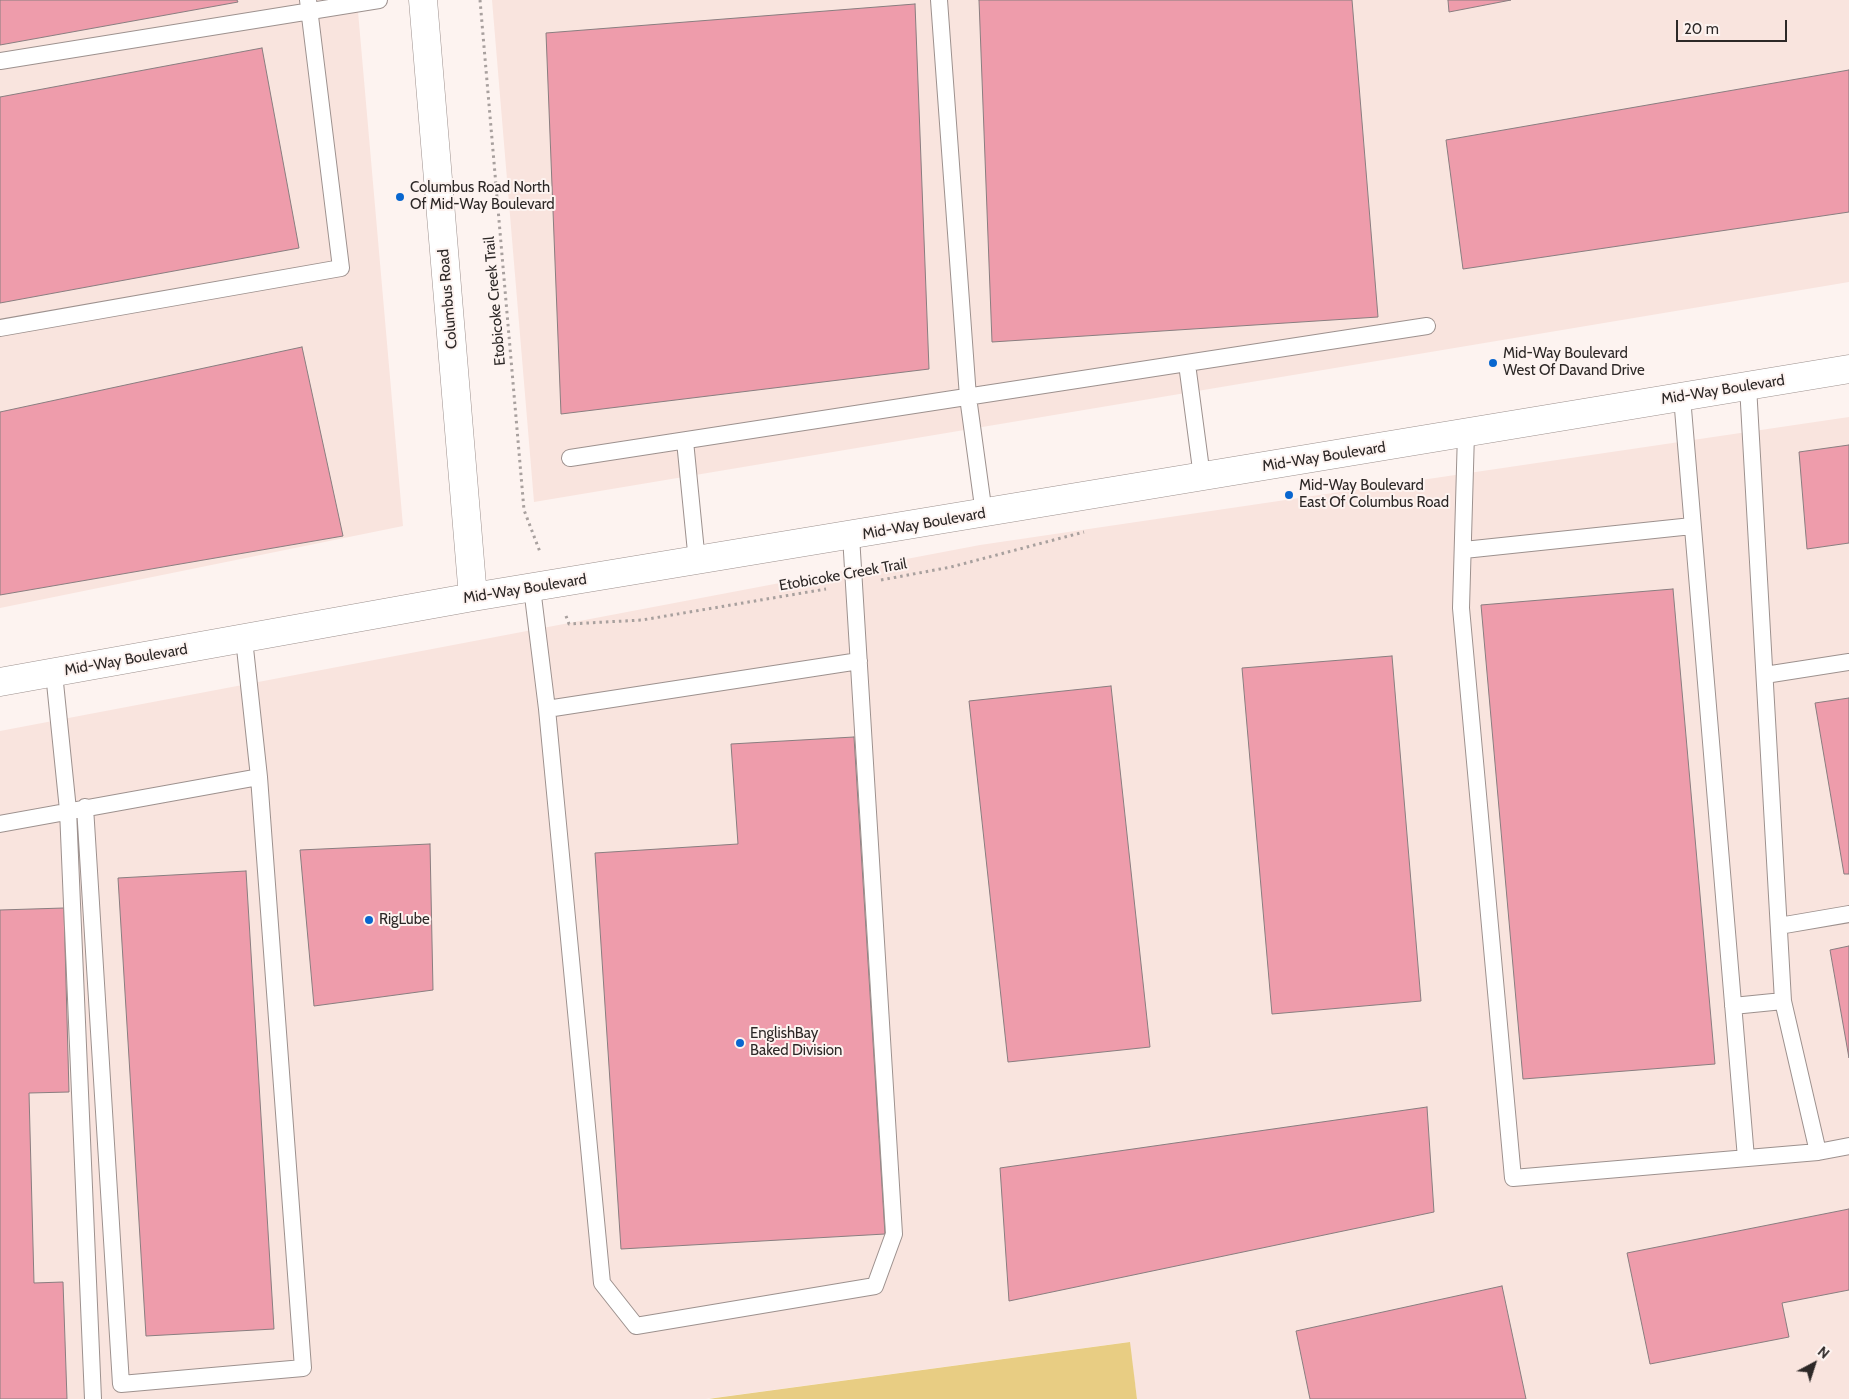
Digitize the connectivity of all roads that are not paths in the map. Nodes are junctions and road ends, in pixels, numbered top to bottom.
1 (379, 0) edge
2 (423, 0) edge
3 (939, 0) edge
4 (309, 6) edge
5 (0, 61) edge
6 (1427, 326) dead end
7 (0, 328) edge
8 (1187, 364) junction
9 (1849, 369) edge
10 (1748, 386) junction
11 (1682, 396) junction
12 (968, 397) junction
13 (1466, 433) junction
14 (685, 440) junction
15 (570, 458) dead end
16 (1202, 477) junction
17 (984, 514) junction
18 (1692, 526) junction
19 (851, 536) junction
20 (1464, 550) junction
21 (697, 562) junction
22 (532, 588) junction
23 (473, 597) junction
24 (244, 639) junction
25 (859, 661) junction
26 (1849, 662) edge
27 (54, 673) junction
28 (1765, 675) junction
29 (0, 682) edge
30 (547, 709) junction
31 (259, 777) junction
32 (76, 809) junction
33 (0, 824) edge
34 (1849, 914) edge
35 (1779, 926) junction
36 (1783, 1001) junction
37 (1733, 1006) junction
38 (1849, 1146) edge
39 (1818, 1152) junction
40 (1746, 1158) junction
41 (93, 1399) edge

1 - 4 lane
2 - 23 street, Columbus Road
3 - 12 lane
4 - 5 lane
4 - 7 lane
6 - 8 lane
8 - 12 lane
8 - 16 lane
9 - 10 street, Mid-Way Boulevard
10 - 11 street, Mid-Way Boulevard
10 - 28 lane
11 - 13 street, Mid-Way Boulevard
11 - 18 lane
12 - 14 lane
12 - 17 lane
13 - 16 street, Mid-Way Boulevard
13 - 20 lane
14 - 15 lane
14 - 21 lane
16 - 17 street, Mid-Way Boulevard
17 - 19 street, Mid-Way Boulevard
18 - 20 lane
18 - 37 lane
19 - 21 street, Mid-Way Boulevard
19 - 25 lane
20 - 40 lane
21 - 22 street, Mid-Way Boulevard
22 - 23 street, Mid-Way Boulevard
22 - 30 lane
23 - 24 street, Mid-Way Boulevard
24 - 27 street, Mid-Way Boulevard
24 - 31 lane
25 - 30 lane
25 - 30 lane
26 - 28 lane
27 - 29 street, Mid-Way Boulevard
27 - 32 lane
28 - 35 lane
31 - 32 lane
31 - 32 lane
32 - 33 lane
32 - 41 lane
34 - 35 lane
35 - 36 lane
36 - 37 lane
36 - 39 lane
37 - 40 lane
38 - 39 lane
39 - 40 lane

